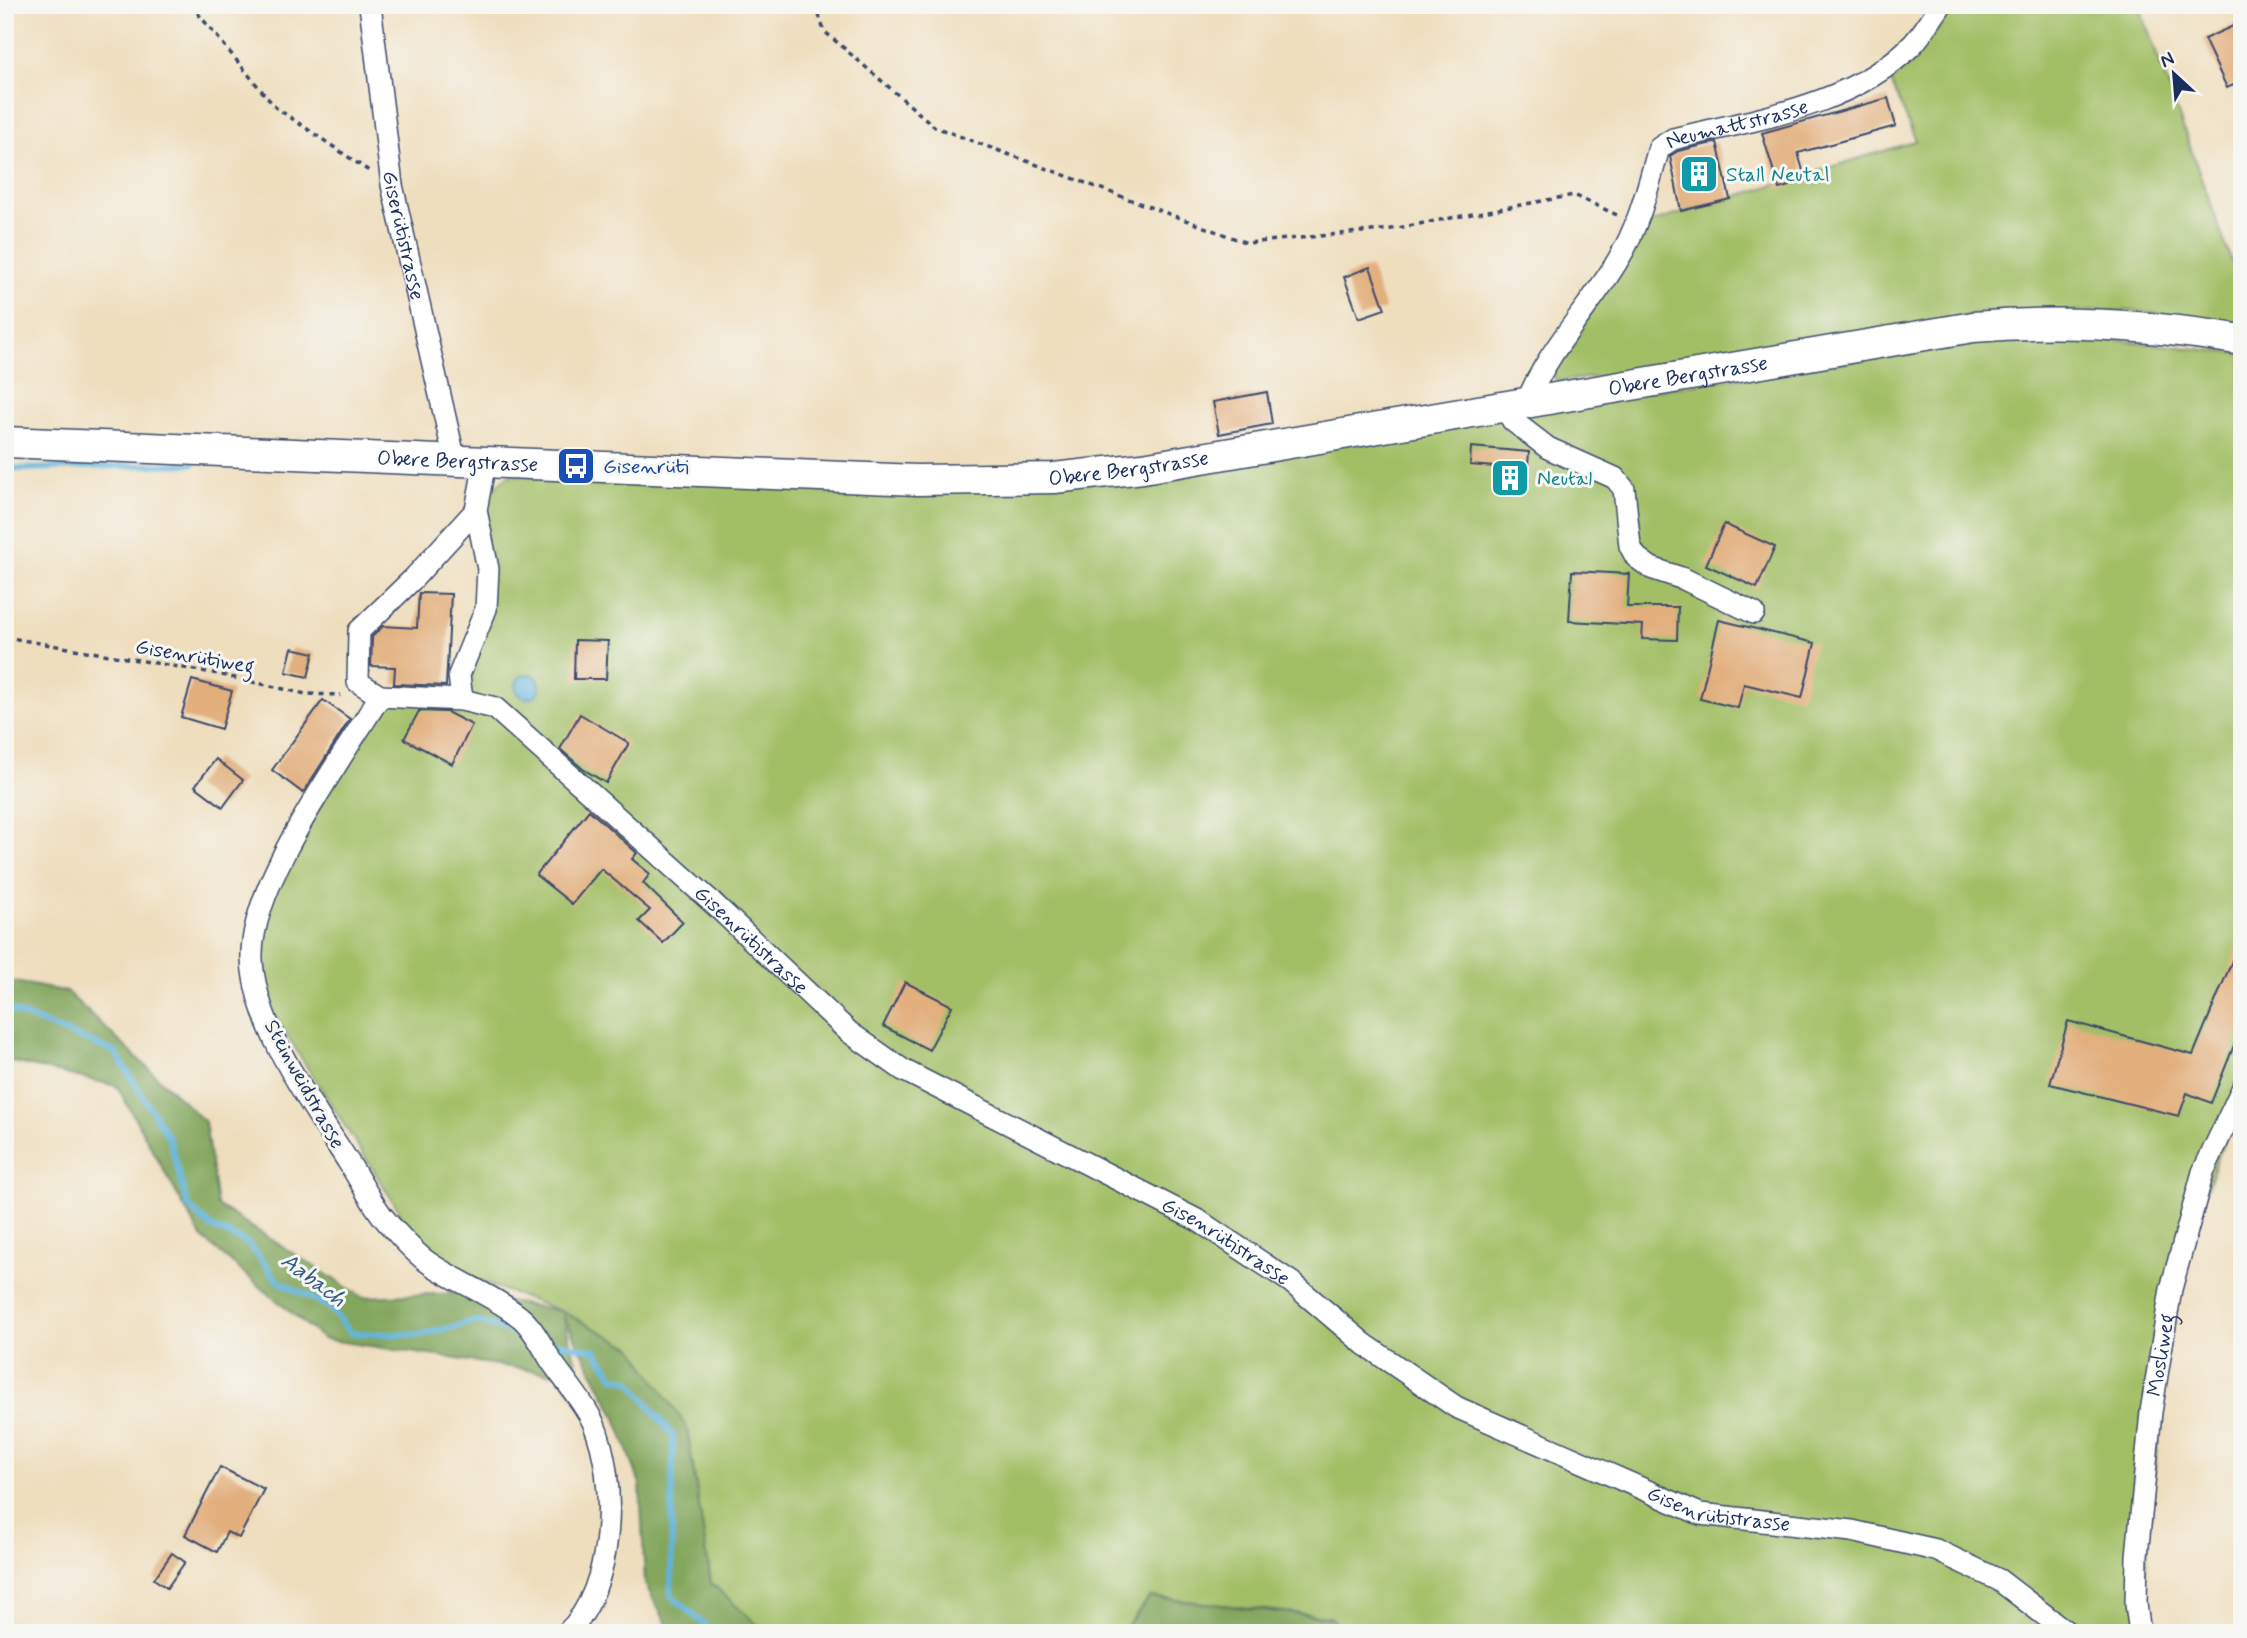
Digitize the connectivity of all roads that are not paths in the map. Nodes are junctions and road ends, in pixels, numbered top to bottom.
1 (370, 5) edge
2 (1941, 5) edge
3 (2242, 340) edge
4 (1516, 404) junction
5 (5, 442) edge
6 (455, 461) junction
7 (485, 462) junction
8 (476, 510) junction
9 (1754, 613) dead end
10 (380, 696) junction
11 (462, 700) junction
12 (2242, 1089) edge
13 (567, 1633) edge
14 (2068, 1633) edge
15 (2140, 1633) edge

1 - 6 street, Giserütistrasse
2 - 4 street, Neumattstrasse
3 - 4 main road, Obere Bergstrasse
4 - 7 main road, Obere Bergstrasse
4 - 9 street
5 - 6 main road, Obere Bergstrasse
6 - 7 main road, Obere Bergstrasse
7 - 8 street
8 - 10 street
8 - 11 street
10 - 11 street
10 - 13 street, Steinweidstrasse
11 - 14 street, Gisenrütistrasse
12 - 15 street, Mosliweg

